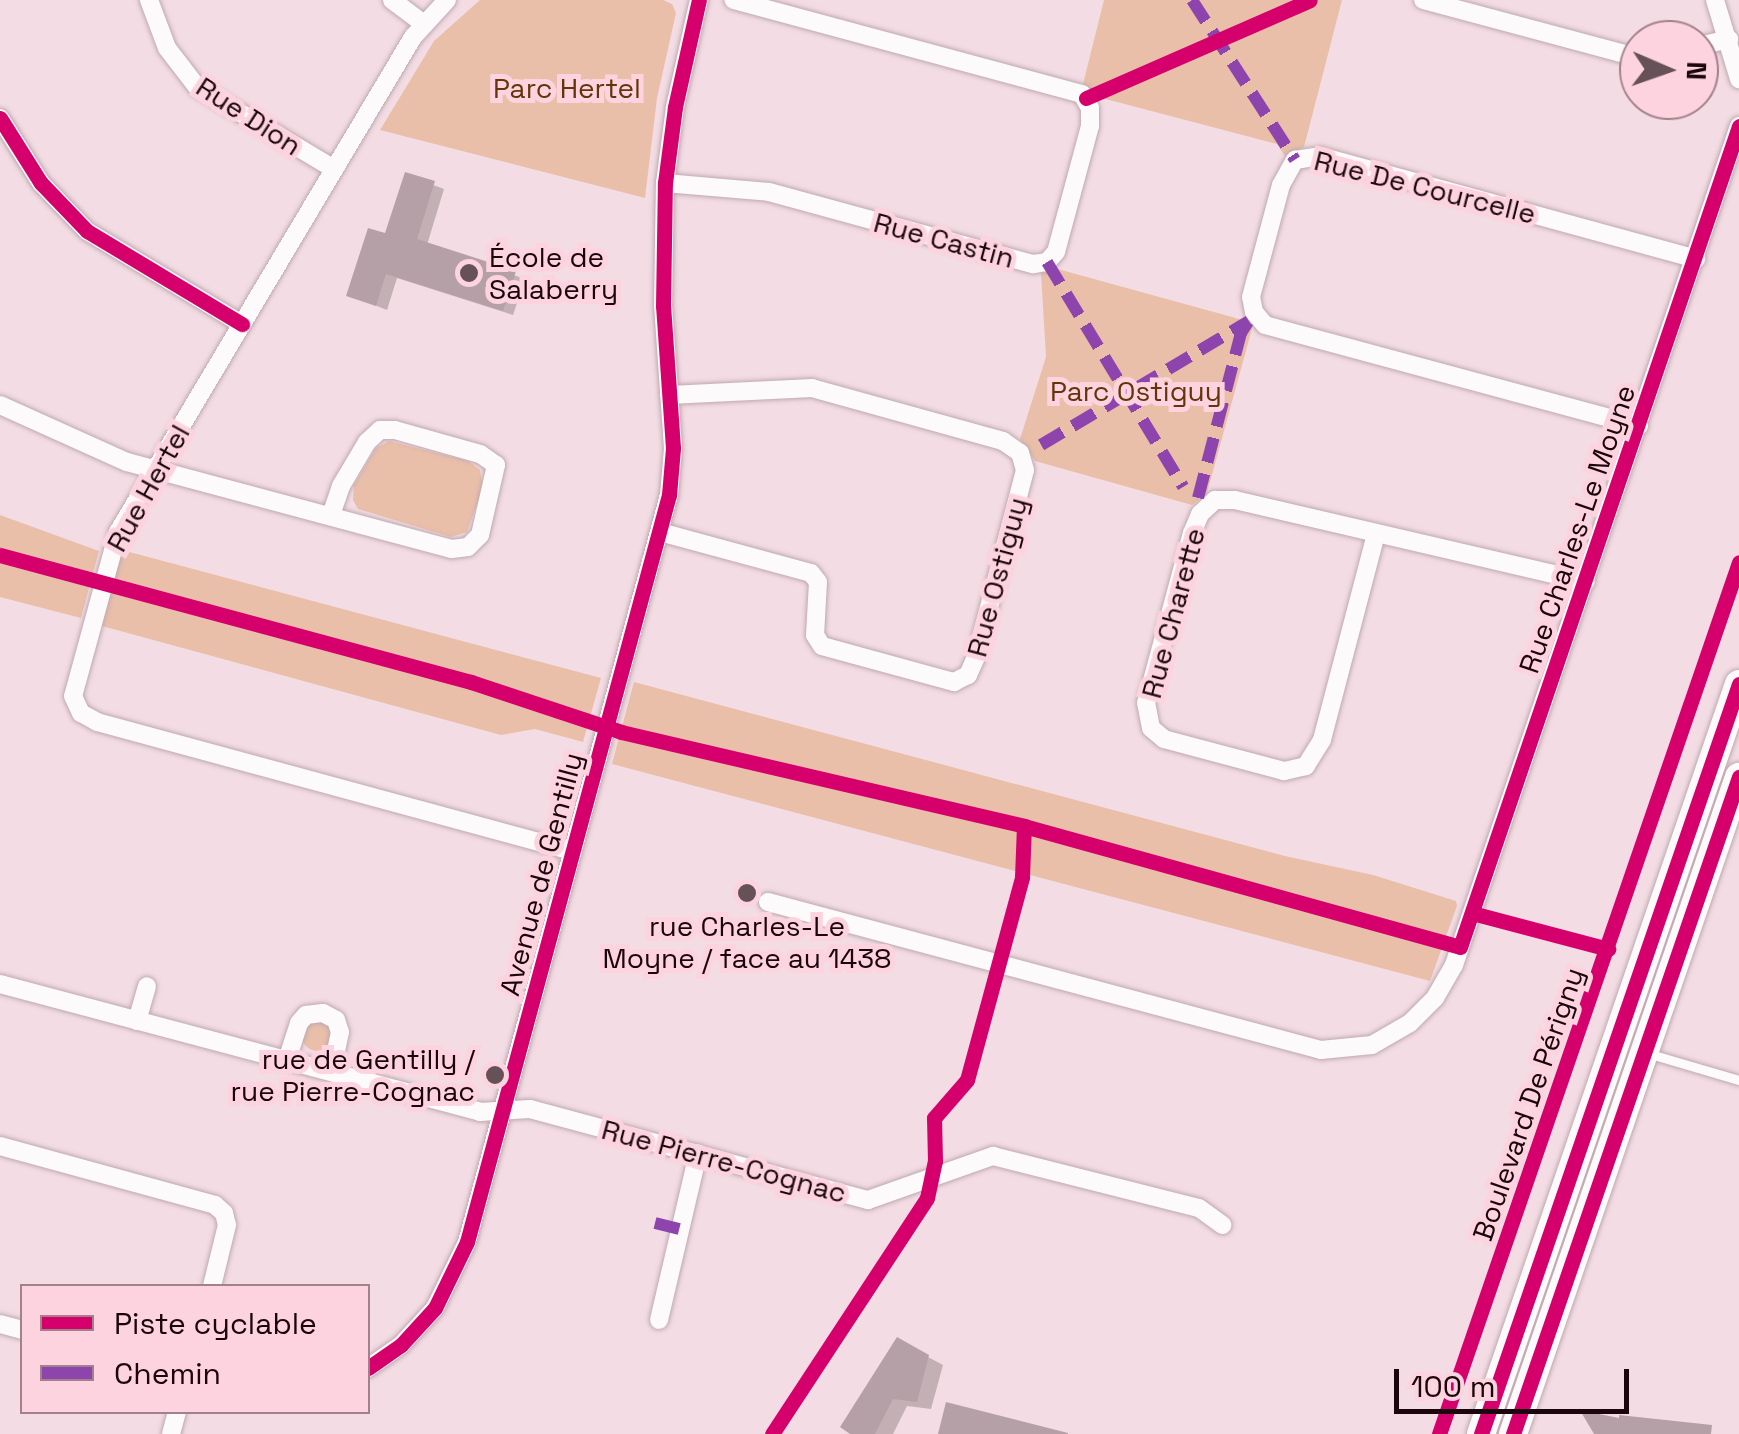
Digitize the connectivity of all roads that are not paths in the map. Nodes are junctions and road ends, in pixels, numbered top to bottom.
1 (150, 0) edge
2 (392, 0) edge
3 (447, 0) edge
4 (699, 0) edge
5 (733, 0) edge
6 (1423, 0) edge
7 (1715, 0) edge
8 (422, 23) junction
9 (1729, 38) junction
10 (1719, 41) edge
11 (1619, 53) edge
12 (1738, 71) edge
13 (1739, 79) edge
14 (0, 118) edge
15 (1739, 126) edge
16 (334, 169) junction
17 (665, 183) junction
18 (1696, 259) junction
19 (242, 324) junction
20 (669, 394) junction
21 (0, 405) edge
22 (1639, 426) junction
23 (156, 471) junction
24 (332, 515) junction
25 (660, 532) junction
26 (1376, 534) junction
27 (1586, 582) junction
28 (1739, 684) edge
29 (1739, 777) edge
30 (1732, 822) edge
31 (573, 851) junction
32 (768, 902) dead end
33 (0, 984) edge
34 (146, 986) dead end
35 (137, 1021) junction
36 (1645, 1052) junction
37 (287, 1060) junction
38 (332, 1071) junction
39 (1739, 1080) edge
40 (503, 1112) junction
41 (0, 1146) edge
42 (698, 1154) junction
43 (1222, 1225) dead end
44 (212, 1284) edge
45 (659, 1320) dead end
46 (370, 1366) edge
47 (1519, 1432) edge
48 (1481, 1434) edge

1 - 16 street, Rue Dion
2 - 8 street
3 - 8 street, Rue Hertel
4 - 17 street, Avenue de Gentilly
5 - 17 street, Rue Castin
6 - 11 street
7 - 9 street
8 - 16 street, Rue Hertel
9 - 10 street
9 - 12 street
12 - 13 street
14 - 19 street
15 - 18 street, Rue Charles-Le Moyne
16 - 19 street, Rue Hertel
17 - 20 street, Avenue de Gentilly
18 - 22 street, Rue Charles-Le Moyne
18 - 22 street, Rue De Courcelle
19 - 23 street, Rue Hertel
20 - 25 street, Avenue de Gentilly
20 - 25 street, Rue Ostiguy
21 - 23 street
22 - 27 street, Rue Charles-Le Moyne
23 - 24 street
23 - 31 street, Rue Hertel
24 - 24 street
25 - 31 street, Avenue de Gentilly
26 - 26 street, Rue Charette
26 - 27 street, Rue Charette
27 - 32 street, Rue Charles-Le Moyne
28 - 48 main road
29 - 30 main road
30 - 36 main road
31 - 40 street, Avenue de Gentilly
33 - 35 street, Rue Pierre-Cognac
34 - 35 street
35 - 37 street, Rue Pierre-Cognac
36 - 39 lane
36 - 47 main road
37 - 38 street, Rue Pierre-Cognac
37 - 38 street
38 - 40 street, Rue Pierre-Cognac
40 - 42 street, Rue Pierre-Cognac
40 - 46 street, Avenue de Gentilly
41 - 44 street
42 - 43 street, Rue Pierre-Cognac
42 - 45 street

